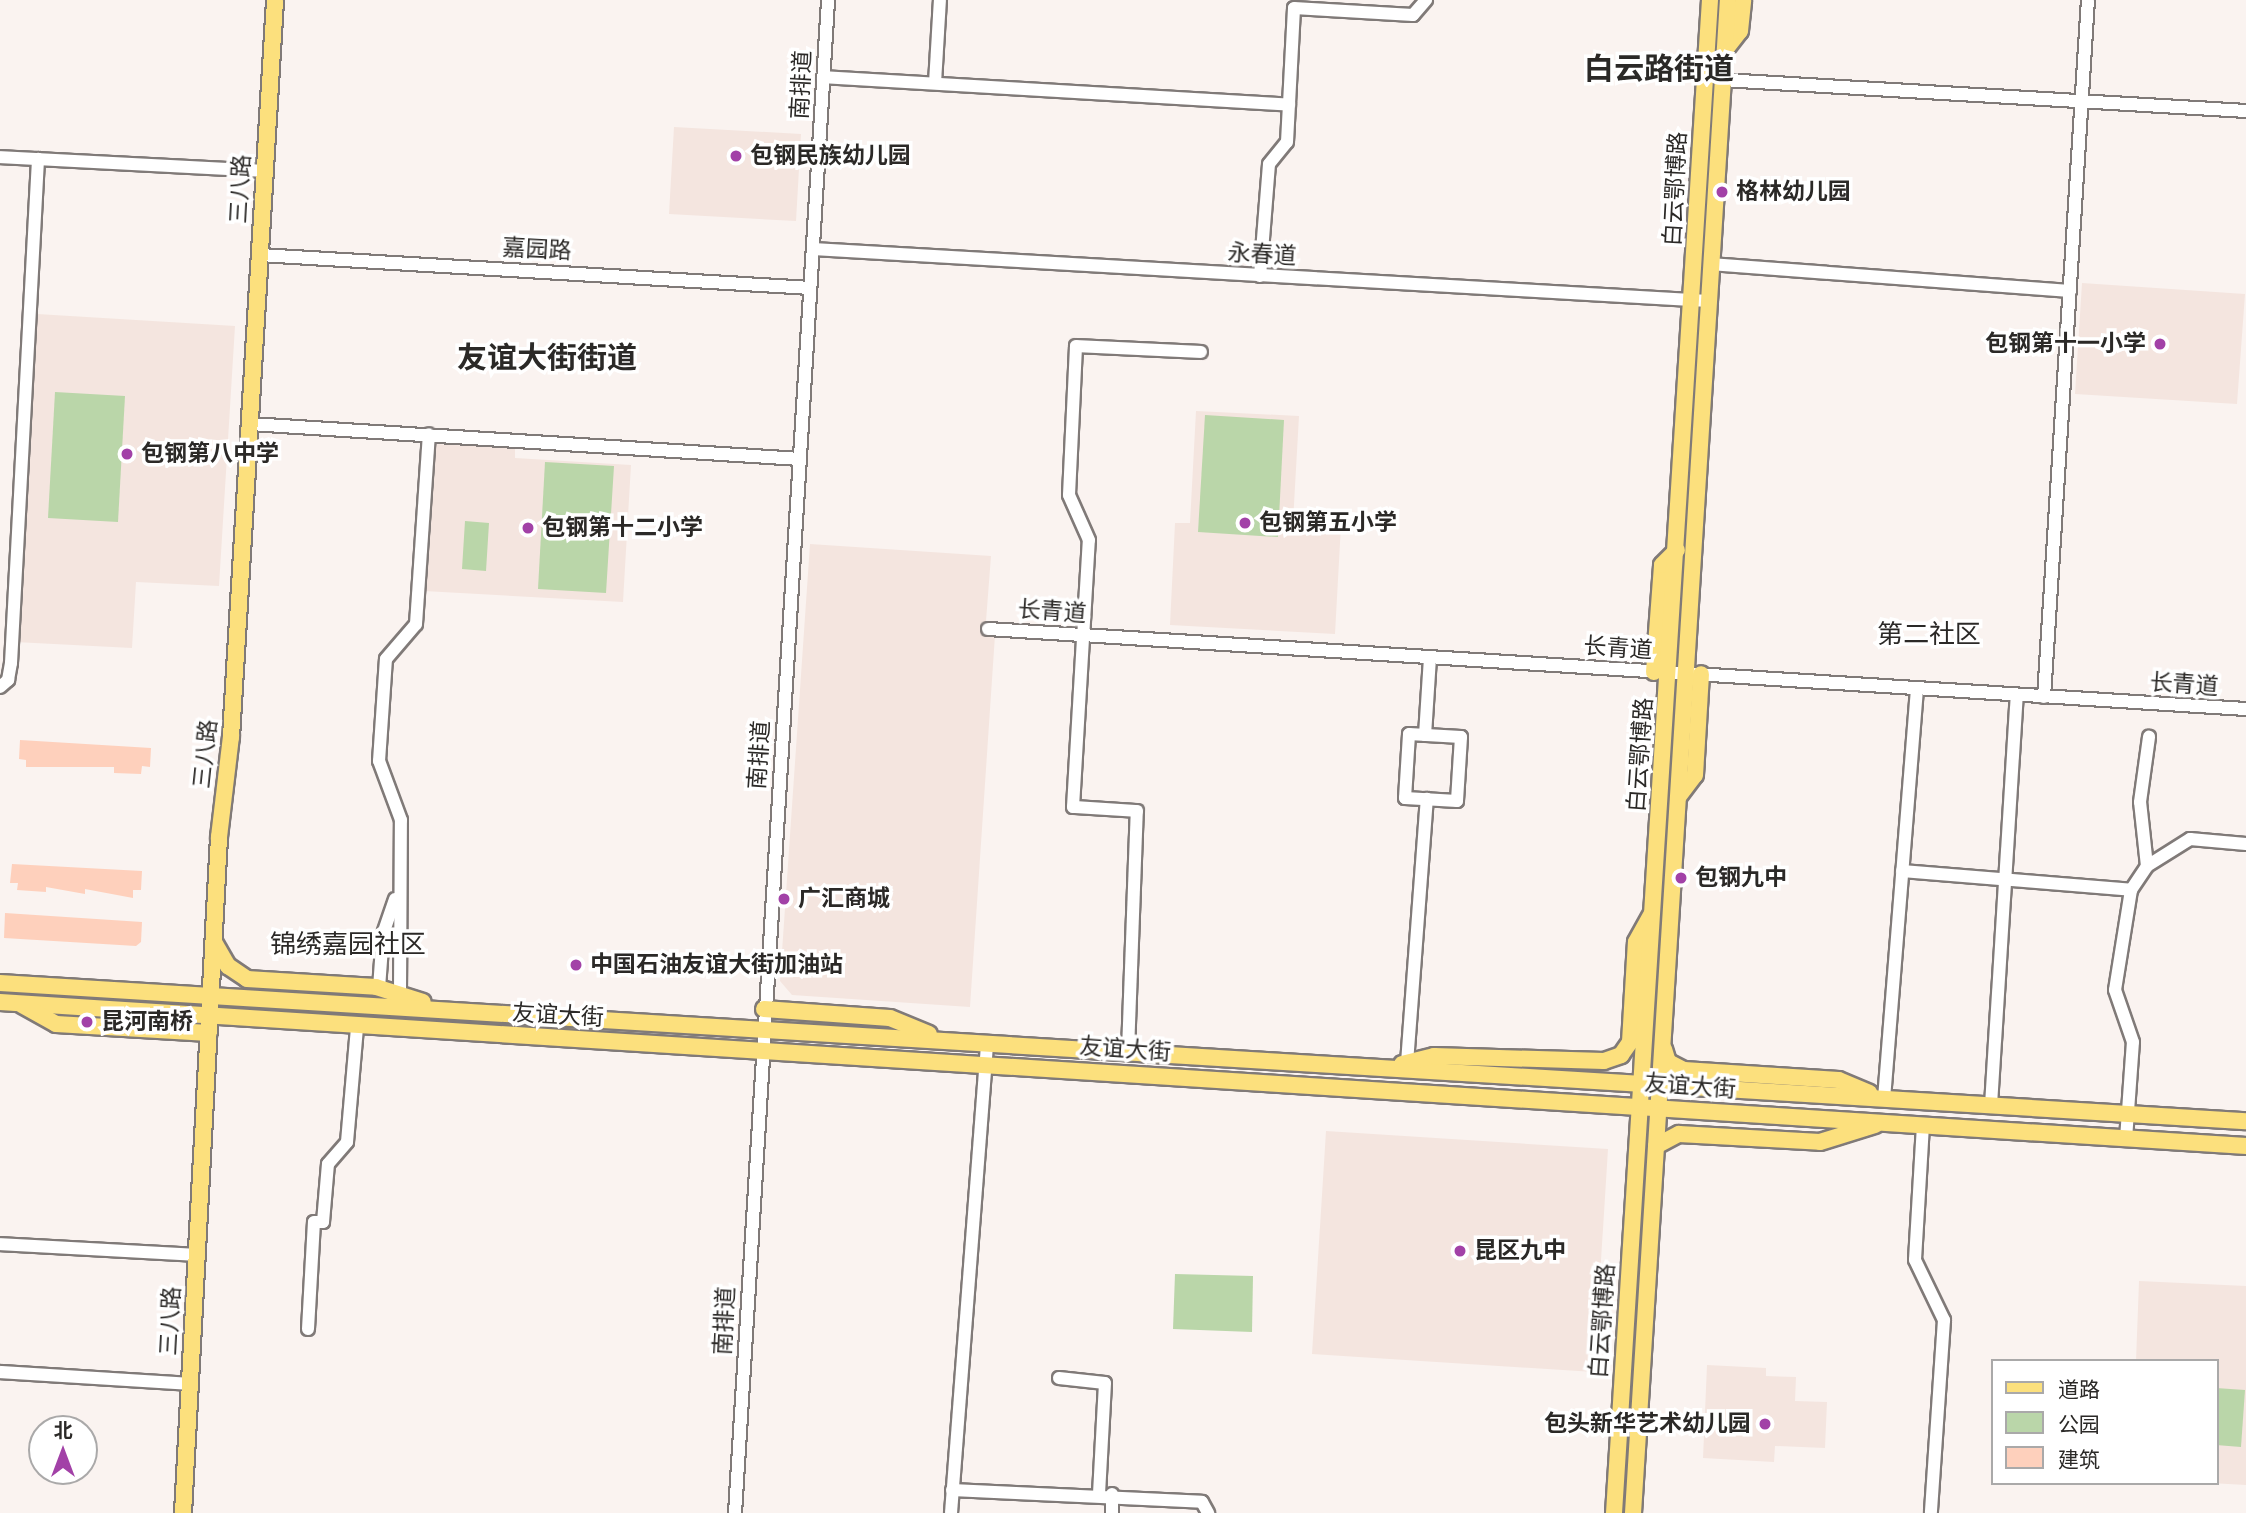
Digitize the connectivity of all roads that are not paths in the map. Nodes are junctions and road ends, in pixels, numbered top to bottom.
1 (275, 0) edge
2 (828, 0) edge
3 (940, 0) edge
4 (1426, 0) edge
5 (1710, 0) edge
6 (1728, 0) edge
7 (1743, 0) edge
8 (2088, 0) edge
9 (1725, 50) junction
10 (823, 77) junction
11 (1723, 80) junction
12 (935, 83) junction
13 (2082, 101) junction
14 (1289, 105) junction
15 (2246, 111) edge
16 (0, 156) edge
17 (38, 159) junction
18 (265, 171) junction
19 (813, 249) junction
20 (260, 255) junction
21 (1710, 264) junction
22 (1260, 275) junction
23 (810, 288) junction
24 (2070, 291) junction
25 (1700, 301) junction
26 (1201, 352) dead end
27 (250, 424) junction
28 (429, 435) junction
29 (800, 459) junction
30 (988, 629) dead end
31 (1083, 635) junction
32 (1430, 658) junction
33 (1662, 672) junction
34 (1694, 674) junction
35 (0, 687) edge
36 (1917, 689) junction
37 (2017, 695) junction
38 (2044, 697) junction
39 (2246, 709) edge
40 (1425, 735) junction
41 (2149, 737) dead end
42 (1427, 799) junction
43 (2246, 844) edge
44 (2147, 866) junction
45 (1902, 871) junction
46 (2005, 879) junction
47 (2131, 890) junction
48 (396, 895) junction
49 (1653, 912) junction
50 (214, 941) junction
51 (0, 983) edge
52 (379, 988) junction
53 (400, 994) junction
54 (211, 996) junction
55 (0, 1002) edge
56 (20, 1003) junction
57 (442, 1009) junction
58 (765, 1009) junction
59 (210, 1016) junction
60 (357, 1027) junction
61 (763, 1027) junction
62 (209, 1033) junction
63 (944, 1040) junction
64 (987, 1042) junction
65 (1663, 1045) junction
66 (762, 1050) junction
67 (1128, 1051) junction
68 (1407, 1063) junction
69 (985, 1064) junction
70 (1390, 1068) junction
71 (1642, 1083) junction
72 (1660, 1084) junction
73 (1884, 1099) junction
74 (1991, 1105) junction
75 (1640, 1106) junction
76 (1659, 1107) junction
77 (2127, 1113) junction
78 (2246, 1121) edge
79 (1882, 1123) junction
80 (1923, 1125) junction
81 (2126, 1139) junction
82 (1656, 1146) junction
83 (2246, 1146) edge
84 (0, 1244) edge
85 (197, 1255) junction
86 (308, 1329) dead end
87 (0, 1373) edge
88 (1059, 1378) dead end
89 (190, 1384) junction
90 (952, 1490) junction
91 (1106, 1494) junction
92 (183, 1513) edge
93 (735, 1513) edge
94 (951, 1513) edge
95 (1112, 1513) edge
96 (1208, 1513) edge
97 (1614, 1513) edge
98 (1633, 1513) edge
99 (1931, 1513) edge

1 - 18 main road, 三八路
2 - 10 street, 南排道
3 - 12 street
4 - 14 street
5 - 25 main road, 白云鄂博路
6 - 9 main road, 白云鄂博路
7 - 9 main road
8 - 13 street
9 - 11 main road, 白云鄂博路
10 - 12 street
10 - 19 street, 南排道
11 - 13 street
11 - 21 main road, 白云鄂博路
12 - 14 street
13 - 15 street
13 - 24 street
14 - 22 street
16 - 17 street
17 - 18 street
17 - 35 street
18 - 20 main road, 三八路
19 - 22 street, 永春道
19 - 23 street, 南排道
20 - 23 street, 嘉园路
20 - 27 main road, 三八路
21 - 24 street
21 - 25 main road, 白云鄂博路
22 - 25 street, 永春道
23 - 29 street, 南排道
24 - 38 street
25 - 33 main road, 白云鄂博路
25 - 34 main road, 白云鄂博路
26 - 31 street
27 - 28 street
27 - 50 main road, 三八路
28 - 29 street
28 - 48 street
29 - 58 street, 南排道
30 - 31 street, 长青道
31 - 32 street, 长青道
31 - 67 street
32 - 33 street, 长青道
32 - 40 street
33 - 34 street, 长青道
33 - 49 main road, 白云鄂博路
34 - 36 street, 长青道
34 - 65 main road, 白云鄂博路
36 - 37 street, 长青道
36 - 45 street
37 - 38 street, 长青道
37 - 46 street
38 - 39 street, 长青道
40 - 42 street
40 - 42 street
41 - 44 street
42 - 68 street
43 - 44 street
44 - 47 street
45 - 46 street
45 - 73 street
46 - 47 street
46 - 74 street
47 - 77 street
48 - 52 street
48 - 53 street
49 - 68 main road
49 - 71 main road, 白云鄂博路
50 - 52 main road
50 - 54 main road, 三八路
51 - 54 main road, 友谊大街
52 - 53 main road
53 - 57 main road
54 - 57 main road, 友谊大街
54 - 59 main road, 三八路
55 - 56 main road, 友谊大街
56 - 59 main road, 友谊大街
56 - 62 main road
57 - 61 main road, 友谊大街
58 - 61 street, 南排道
58 - 63 main road
59 - 60 main road, 友谊大街
59 - 62 main road, 三八路
60 - 66 main road, 友谊大街
60 - 86 street
61 - 63 main road, 友谊大街
61 - 66 street, 南排道
62 - 85 main road, 三八路
63 - 64 main road, 友谊大街
64 - 67 main road, 友谊大街
64 - 69 street
65 - 72 main road, 白云鄂博路
65 - 73 main road
66 - 69 main road, 友谊大街
66 - 93 street, 南排道
67 - 70 main road, 友谊大街
68 - 70 main road
69 - 75 main road, 友谊大街
69 - 90 street
70 - 71 main road, 友谊大街
71 - 72 main road, 友谊大街
71 - 75 main road, 白云鄂博路
72 - 73 main road, 友谊大街
72 - 76 main road, 白云鄂博路
73 - 74 main road, 友谊大街
74 - 77 main road, 友谊大街
75 - 76 main road, 友谊大街
75 - 97 main road, 白云鄂博路
76 - 79 main road, 友谊大街
76 - 82 main road, 白云鄂博路
77 - 78 main road, 友谊大街
77 - 81 street
79 - 80 main road, 友谊大街
79 - 82 main road
80 - 81 main road, 友谊大街
80 - 99 street
81 - 83 main road, 友谊大街
82 - 98 main road, 白云鄂博路
84 - 85 street
85 - 89 main road, 三八路
87 - 89 street
88 - 91 street
89 - 92 main road, 三八路
90 - 91 street
90 - 94 street
91 - 95 street
91 - 96 street

